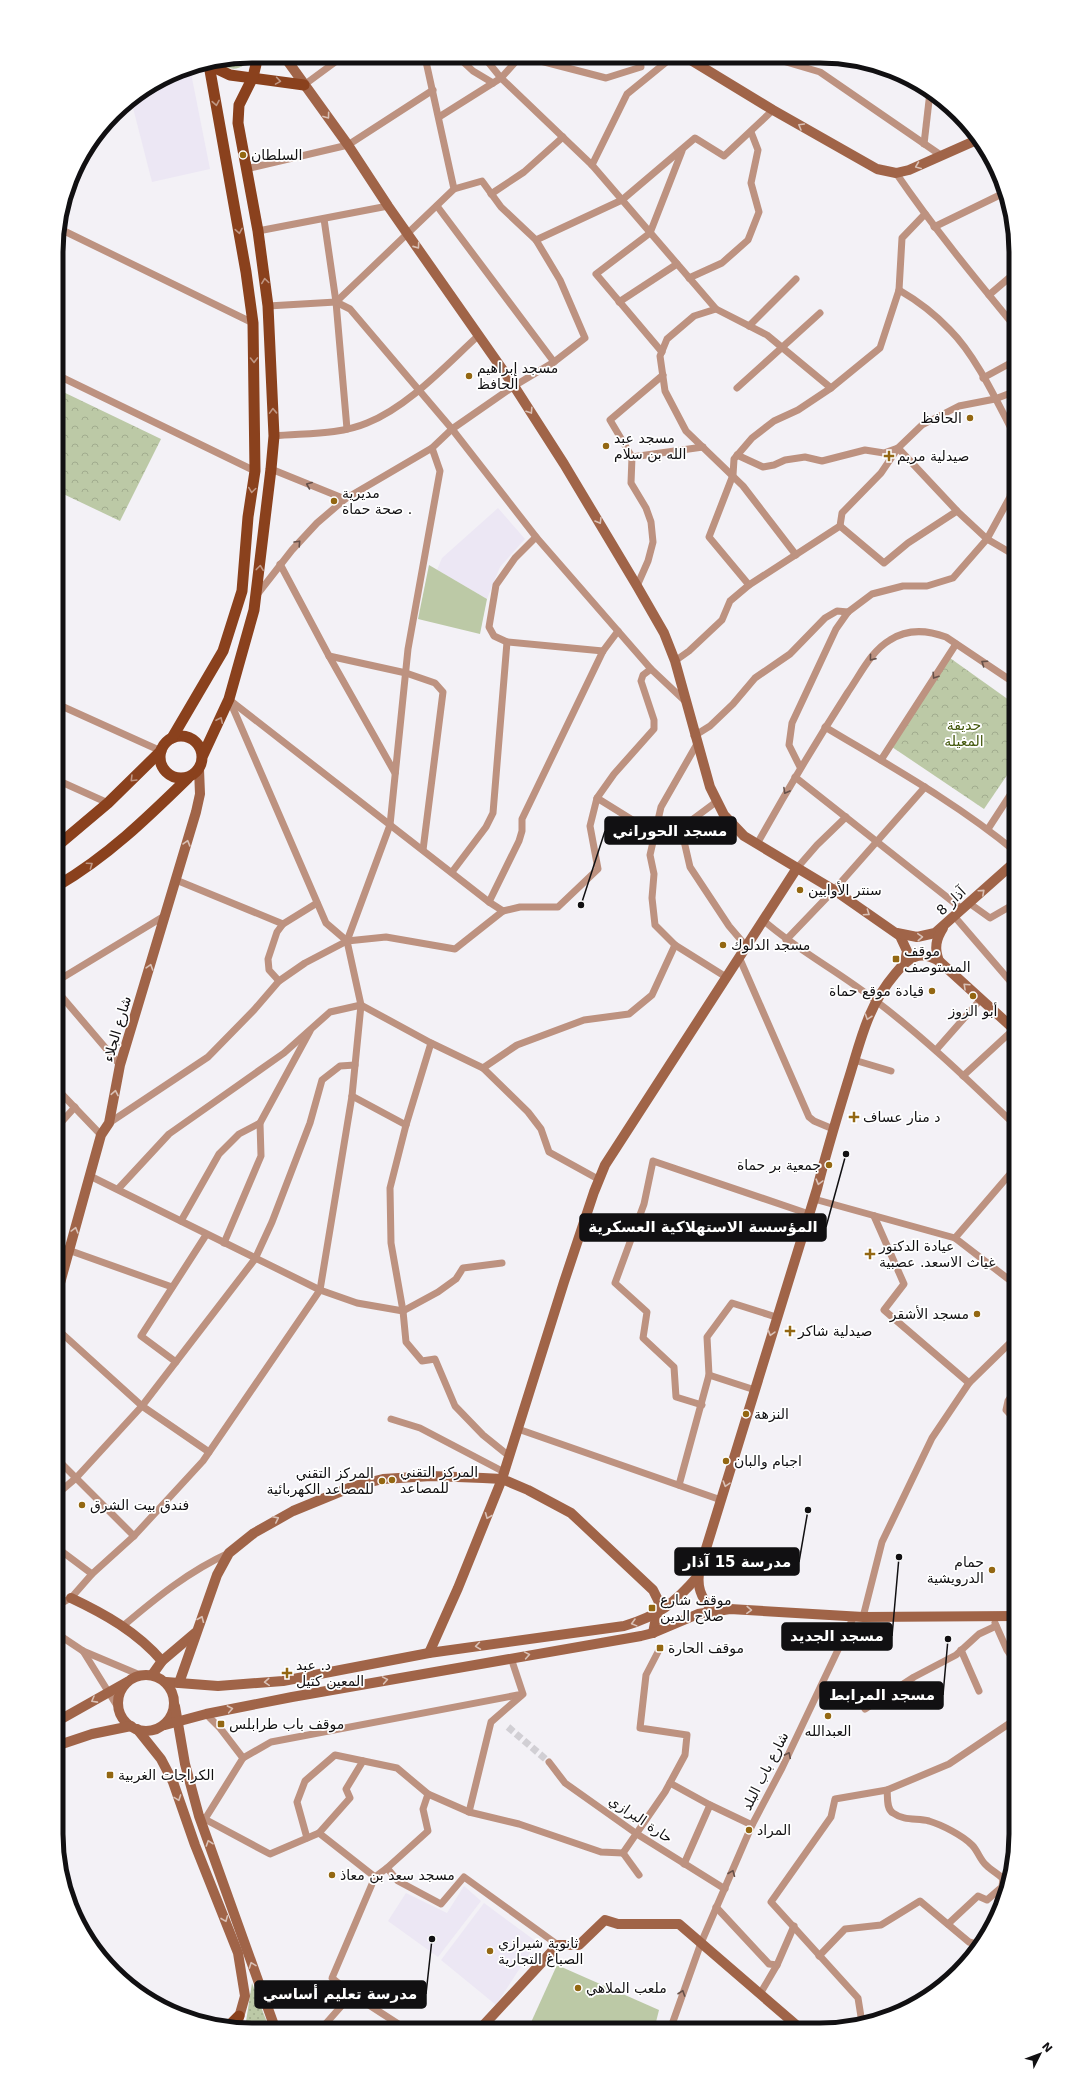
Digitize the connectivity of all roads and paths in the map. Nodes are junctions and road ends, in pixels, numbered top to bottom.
1 (256, 63) edge
2 (289, 63) edge
3 (334, 63) edge
4 (426, 63) edge
5 (464, 63) edge
6 (489, 63) edge
7 (514, 63) edge
8 (548, 63) edge
9 (641, 63) edge
10 (665, 63) edge
11 (697, 63) edge
12 (790, 63) edge
13 (214, 67) edge
14 (210, 68) edge
15 (253, 77) junction
16 (501, 78) junction
17 (493, 83) junction
18 (304, 85) junction
19 (433, 90) junction
20 (929, 98) edge
21 (773, 110) junction
22 (439, 117) junction
23 (751, 132) junction
24 (563, 137) junction
25 (973, 142) edge
26 (924, 144) junction
27 (348, 145) junction
28 (683, 148) junction
29 (942, 156) junction
30 (592, 165) junction
31 (246, 169) junction
32 (896, 173) junction
33 (454, 189) junction
34 (491, 194) junction
35 (1000, 195) edge
36 (622, 200) junction
37 (388, 206) junction
38 (437, 206) junction
39 (925, 214) junction
40 (324, 218) junction
41 (934, 226) junction
42 (64, 231) edge
43 (258, 231) junction
44 (407, 233) junction
45 (650, 233) junction
46 (536, 240) junction
47 (677, 264) junction
48 (689, 278) junction
49 (1009, 278) edge
50 (796, 279) dead end
51 (899, 290) junction
52 (989, 295) junction
53 (336, 302) junction
54 (619, 302) junction
55 (268, 306) junction
56 (716, 309) junction
57 (820, 313) dead end
58 (1009, 319) edge
59 (253, 323) junction
60 (749, 326) junction
61 (479, 335) junction
62 (782, 348) junction
63 (662, 352) junction
64 (554, 362) junction
65 (1009, 364) edge
66 (663, 375) junction
67 (63, 377) edge
68 (983, 378) junction
69 (514, 386) junction
70 (737, 388) dead end
71 (831, 388) junction
72 (418, 390) junction
73 (1009, 394) edge
74 (995, 399) junction
75 (1009, 425) edge
76 (347, 429) junction
77 (452, 429) junction
78 (274, 436) junction
79 (703, 447) junction
80 (432, 448) junction
81 (898, 448) junction
82 (737, 455) junction
83 (632, 457) junction
84 (271, 470) junction
85 (255, 471) junction
86 (733, 475) junction
87 (345, 499) junction
88 (1009, 504) edge
89 (957, 511) junction
90 (840, 526) junction
91 (536, 537) junction
92 (987, 539) junction
93 (1009, 552) edge
94 (796, 555) junction
95 (280, 564) junction
96 (750, 585) junction
97 (637, 586) junction
98 (256, 596) junction
99 (848, 612) junction
100 (618, 631) junction
101 (507, 642) junction
102 (956, 644) junction
103 (603, 651) junction
104 (329, 656) junction
105 (675, 662) junction
106 (651, 669) junction
107 (406, 672) junction
108 (1009, 679) edge
109 (230, 699) junction
110 (686, 702) junction
111 (63, 707) edge
112 (825, 727) junction
113 (172, 738) junction
114 (695, 740) junction
115 (160, 751) junction
116 (203, 755) junction
117 (881, 760) junction
118 (800, 767) junction
119 (199, 769) junction
120 (395, 773) junction
121 (794, 777) junction
122 (188, 778) junction
123 (63, 783) edge
124 (925, 786) junction
125 (1009, 797) edge
126 (596, 798) junction
127 (716, 802) junction
128 (108, 803) junction
129 (846, 817) junction
130 (390, 825) junction
131 (988, 829) junction
132 (655, 834) junction
133 (63, 839) edge
134 (876, 842) junction
135 (757, 844) junction
136 (1009, 846) edge
137 (423, 850) junction
138 (1009, 867) edge
139 (797, 868) junction
140 (452, 872) junction
141 (176, 880) junction
142 (63, 882) edge
143 (834, 890) junction
144 (489, 902) junction
145 (317, 903) junction
146 (966, 906) junction
147 (1009, 907) edge
148 (504, 911) junction
149 (166, 915) junction
150 (954, 916) junction
151 (762, 920) junction
152 (283, 924) junction
153 (943, 928) junction
154 (896, 933) junction
155 (786, 940) junction
156 (347, 941) junction
157 (675, 946) junction
158 (746, 946) junction
159 (739, 957) junction
160 (939, 960) junction
161 (905, 962) junction
162 (63, 977) edge
163 (726, 977) junction
164 (1009, 980) edge
165 (279, 982) junction
166 (63, 998) edge
167 (981, 999) junction
168 (875, 1000) junction
169 (361, 1005) junction
170 (313, 1025) junction
171 (1009, 1025) edge
172 (1009, 1035) edge
173 (431, 1043) junction
174 (936, 1050) junction
175 (854, 1060) junction
176 (120, 1065) junction
177 (355, 1065) junction
178 (483, 1068) junction
179 (891, 1071) dead end
180 (963, 1076) junction
181 (63, 1096) edge
182 (352, 1096) junction
183 (75, 1107) junction
184 (1009, 1119) edge
185 (63, 1120) edge
186 (109, 1123) junction
187 (260, 1123) junction
188 (406, 1126) junction
189 (833, 1129) junction
190 (101, 1135) junction
191 (1009, 1175) edge
192 (90, 1176) junction
193 (598, 1179) junction
194 (118, 1189) junction
195 (814, 1199) junction
196 (809, 1214) junction
197 (874, 1216) junction
198 (181, 1221) junction
199 (206, 1235) junction
200 (955, 1238) junction
201 (224, 1243) junction
202 (63, 1248) edge
203 (70, 1250) junction
204 (255, 1258) junction
205 (502, 1263) dead end
206 (63, 1274) edge
207 (1009, 1280) edge
208 (172, 1288) junction
209 (320, 1290) junction
210 (403, 1311) junction
211 (776, 1317) junction
212 (63, 1335) edge
213 (1009, 1344) edge
214 (176, 1362) junction
215 (709, 1375) junction
216 (969, 1383) junction
217 (755, 1390) junction
218 (1009, 1400) edge
219 (702, 1405) junction
220 (142, 1406) junction
221 (1009, 1414) edge
222 (391, 1419) dead end
223 (518, 1429) junction
224 (209, 1452) junction
225 (509, 1456) junction
226 (63, 1465) edge
227 (503, 1476) junction
228 (76, 1478) junction
229 (679, 1485) junction
230 (63, 1489) edge
231 (721, 1500) junction
232 (134, 1536) junction
233 (63, 1552) edge
234 (229, 1553) junction
235 (92, 1574) junction
236 (698, 1576) junction
237 (71, 1598) junction
238 (63, 1602) edge
239 (712, 1610) junction
240 (656, 1615) junction
241 (859, 1617) junction
242 (1009, 1618) edge
243 (995, 1622) junction
244 (123, 1626) junction
245 (195, 1633) junction
246 (653, 1633) junction
247 (63, 1638) edge
248 (660, 1648) dead end
249 (961, 1650) junction
250 (83, 1651) junction
251 (429, 1653) junction
252 (1009, 1653) edge
253 (512, 1658) junction
254 (162, 1661) junction
255 (140, 1675) junction
256 (152, 1675) junction
257 (128, 1681) junction
258 (166, 1682) junction
259 (179, 1683) junction
260 (109, 1691) junction
261 (979, 1691) dead end
262 (523, 1694) junction
263 (175, 1706) junction
264 (119, 1709) junction
265 (865, 1709) dead end
266 (206, 1714) junction
267 (63, 1718) edge
268 (177, 1721) junction
269 (165, 1724) junction
270 (1009, 1724) edge
271 (134, 1728) junction
272 (63, 1744) edge
273 (243, 1758) junction
274 (363, 1761) junction
275 (549, 1762) tunnel mouth
276 (670, 1784) junction
277 (887, 1790) junction
278 (428, 1794) junction
279 (710, 1805) junction
280 (469, 1812) junction
281 (202, 1817) junction
282 (752, 1825) junction
283 (319, 1833) junction
284 (637, 1834) junction
285 (307, 1838) junction
286 (623, 1852) junction
287 (684, 1864) junction
288 (387, 1868) junction
289 (639, 1876) dead end
290 (375, 1877) junction
291 (1004, 1878) edge
292 (1002, 1887) edge
293 (725, 1889) junction
294 (716, 1907) junction
295 (948, 1924) junction
296 (794, 1926) junction
297 (701, 1943) junction
298 (974, 1943) edge
299 (558, 1945) junction
300 (819, 1956) junction
301 (777, 1966) junction
302 (352, 1994) junction
303 (760, 1994) junction
304 (239, 2016) junction
305 (861, 2018) edge
306 (233, 2022) edge
307 (237, 2023) edge
308 (273, 2023) edge
309 (326, 2023) edge
310 (397, 2023) edge
311 (486, 2023) edge
312 (672, 2023) edge
313 (794, 2023) edge

1 - 15 main road
2 - 18 main road
3 - 18 street
4 - 19 street
5 - 17 street
6 - 16 street
7 - 16 street
8 - 9 street
10 - 30 street
11 - 21 main road
12 - 26 street
13 - 15 main road
14 -> 59 main road
15 -> 18 main road
15 - 31 main road
16 - 17 street
16 - 24 street
17 - 22 street
18 -> 27 main road
19 - 22 street
19 - 27 street
20 - 26 street
21 - 23 street
32 -> 21 main road
22 - 33 street
23 - 28 street
23 - 48 street
24 - 30 street
24 - 34 street
25 - 29 main road
26 - 29 street
27 - 31 street
27 - 37 main road
28 - 36 street
28 - 45 street
29 -> 32 main road
30 - 36 street
31 - 43 main road
32 - 39 street
33 - 34 street
33 - 38 street
34 - 46 street
35 - 41 street
36 - 45 street
36 - 46 street
37 - 40 street
37 - 44 main road
38 - 44 street
38 - 64 street
39 - 41 street
39 - 51 street
40 - 43 street
40 - 53 street
41 - 52 street
42 - 59 street
55 -> 43 main road
44 - 53 street
44 -> 61 main road
45 - 47 street
45 - 54 street
46 - 64 street
47 - 48 street
47 - 54 street
48 - 56 street
49 - 52 street
50 - 60 street
51 - 68 street
51 - 71 street
52 - 58 street
53 - 55 street
53 - 72 street
53 - 76 street
54 - 63 street
78 -> 55 main road
56 - 60 street
56 - 63 street
57 - 62 street
59 -> 85 main road
60 - 62 street
61 - 69 main road
61 - 72 street
62 - 70 street
62 - 71 street
63 - 66 street
64 - 69 street
65 - 68 street
66 - 79 street
66 - 83 street
67 - 85 street
68 - 74 street
69 - 77 street
69 -> 97 main road
71 - 82 street
72 - 76 street
72 - 77 street
73 - 74 street
74 - 75 street
74 - 81 street
76 - 78 street
77 - 80 street
77 - 91 street
78 - 84 main road
79 - 83 street
79 - 86 street
80 - 87 street
80 - 107 street
81 - 82 street
81 - 89 street
81 - 90 street
82 - 86 street
83 - 97 street
87 -> 84 street
98 -> 84 main road
85 -> 113 main road
86 - 94 street
86 - 96 street
95 -> 87 street
88 - 92 street
89 - 90 street
89 - 92 street
90 - 94 street
91 - 100 street
91 - 101 street
92 - 93 street
92 - 99 street
94 - 96 street
95 - 98 street
95 - 104 street
96 - 105 street
97 - 105 main road
98 - 109 main road
99 - 114 street
99 - 118 street
100 - 103 street
100 - 106 street
101 - 103 street
101 - 140 street
108 -> 102 street
102 -> 112 street
102 -> 117 street
103 - 144 street
104 - 107 street
104 - 120 street
105 - 110 main road
106 - 110 street
106 - 126 street
107 - 120 street
107 - 137 street
116 -> 109 main road
109 - 130 street
109 - 145 street
110 - 114 main road
111 - 115 street
112 - 117 street
112 - 118 street
113 - 115 main road
113 - 116 main road
114 - 127 main road
114 - 132 street
115 - 122 main road
115 -> 128 main road
116 - 119 main road
117 - 124 street
118 - 121 street
119 - 122 main road
141 -> 119 main road, شارع الجلاء
120 - 130 street
121 - 129 street
121 -> 135 street
142 -> 122 main road
123 - 128 street
124 - 131 street
124 - 134 street
125 - 131 street
126 - 132 street
126 - 148 street
127 - 135 main road
127 - 158 street
128 - 133 main road
129 - 134 street
129 - 139 street
130 - 137 street
130 - 156 street
131 - 136 street
132 - 157 street
134 - 143 street
134 - 146 street
135 - 139 main road
137 - 140 street
146 -> 138 main road, 8 آذار
139 - 143 main road
139 - 151 main road
140 - 144 street
141 - 149 main road, شارع الجلاء
141 - 152 street
143 -> 154 main road
143 - 155 street
144 - 148 street
145 - 152 street
145 - 156 street
146 - 147 street
146 - 150 main road, 8 آذار
148 - 156 street
149 - 162 street
176 -> 149 main road, شارع الجلاء
150 - 153 main road, 8 آذار
150 - 164 street
151 - 155 street
151 - 158 main road
152 - 165 street
154 -> 153 main road, 8 آذار
153 - 160 main road
154 - 161 main road
155 - 168 street
156 - 165 street
156 - 169 street
157 - 163 street
157 - 178 street
158 - 159 main road
159 - 163 main road
159 - 189 street
160 - 161 main road
167 -> 160 main road
161 - 168 main road
163 - 193 main road
165 - 186 street
166 - 176 street
167 - 171 main road
167 - 174 street
168 - 174 street
168 -> 175 main road
169 - 170 street
169 - 173 street
169 - 177 street
170 - 187 street
170 - 194 street
172 - 180 street
173 - 178 street
173 - 188 street
174 - 180 street
175 - 179 street
175 - 189 main road
186 -> 176 main road, شارع الجلاء
177 - 182 street
177 - 204 street
178 - 193 street
180 - 184 street
181 - 183 street
182 - 188 street
182 - 209 street
183 - 185 street
183 - 190 street
186 - 190 main road, شارع الجلاء
187 - 198 street
187 - 201 street
188 - 210 street
189 -> 195 main road
190 - 192 main road, شارع الجلاء
191 - 200 street
192 - 194 street
203 -> 192 main road, شارع الجلاء
193 - 223 main road
194 - 198 street
195 - 196 main road
195 - 197 street
196 - 211 main road
196 - 219 street
197 - 200 street
197 - 216 street
198 - 199 street
199 - 201 street
199 - 208 street
200 - 207 street
201 - 204 street
202 - 203 street
203 - 206 main road, شارع الجلاء
203 - 208 street
204 - 209 street
204 - 214 street
205 - 210 street
208 - 214 street
209 - 210 street
209 - 224 street
210 - 225 street
211 - 215 street
211 -> 217 main road
212 - 220 street
213 - 216 street, شارع باب البلد
214 - 220 street
215 - 217 street
215 - 219 street
216 - 241 street, شارع باب البلد
217 -> 231 main road
218 - 221 street
219 - 229 street
220 - 224 street
220 - 228 street
222 - 227 street
223 - 225 main road
223 - 229 street
224 - 232 street
225 - 227 main road
226 - 228 street
234 -> 227 main road
227 - 240 main road
227 -> 251 main road
228 - 230 street
228 - 232 street
229 - 231 street
231 - 236 main road
232 - 235 street
233 - 235 street
234 - 244 street
245 -> 234 main road
235 - 237 street
236 - 239 main road
236 - 240 main road
237 - 238 street
237 - 244 main road
239 -> 241 main road
239 - 246 main road
240 - 246 main road
240 -> 251 main road
241 - 243 main road
282 -> 241 street, شارع باب البلد
242 - 243 main road
243 - 249 street
243 - 252 street
244 - 254 main road
245 - 254 main road
245 - 259 main road
253 -> 246 main road
247 - 250 street
248 - 276 street
249 - 261 street
249 - 265 street
250 - 255 street
250 - 260 street
251 -> 259 main road
253 - 262 street
266 -> 253 main road
254 - 256 main road
255 - 256 main road
255 - 257 main road
256 - 258 main road
257 - 260 main road
257 - 264 main road
258 - 259 main road
258 - 263 main road
260 - 264 street
260 -> 267 main road
262 - 273 street
262 - 280 street
263 - 268 main road
263 - 269 main road
264 - 271 main road
266 - 268 main road
266 - 273 street
268 - 269 main road
268 - 281 main road
269 - 271 main road
270 - 277 street
271 - 272 main road
271 -> 304 main road
273 - 281 street
274 - 278 street
274 - 283 street
274 - 285 street
275 - 284 street, حارة البرازي
276 - 279 street
276 - 284 street
277 - 291 street
277 - 296 street
278 - 280 street
278 - 288 street
279 - 282 street
279 - 287 street
280 - 286 street
281 - 285 street
308 -> 281 main road
293 -> 282 street, شارع باب البلد
283 - 285 street
283 - 290 street
284 - 286 street
284 - 287 street, حارة البرازي
286 - 289 street
287 - 293 street, حارة البرازي
288 - 290 street
288 - 299 street
290 - 302 street
292 - 295 street
293 - 294 street, شارع باب البلد
294 - 297 street, شارع باب البلد
294 - 301 street
295 - 298 street
295 - 300 street
296 - 300 street
296 - 301 street
297 - 299 main road
297 - 303 main road
312 -> 297 street, شارع باب البلد
299 - 311 main road
300 - 305 street
301 - 303 street
302 - 309 street
302 - 310 street
303 - 313 main road
304 - 306 main road
304 - 307 main road

